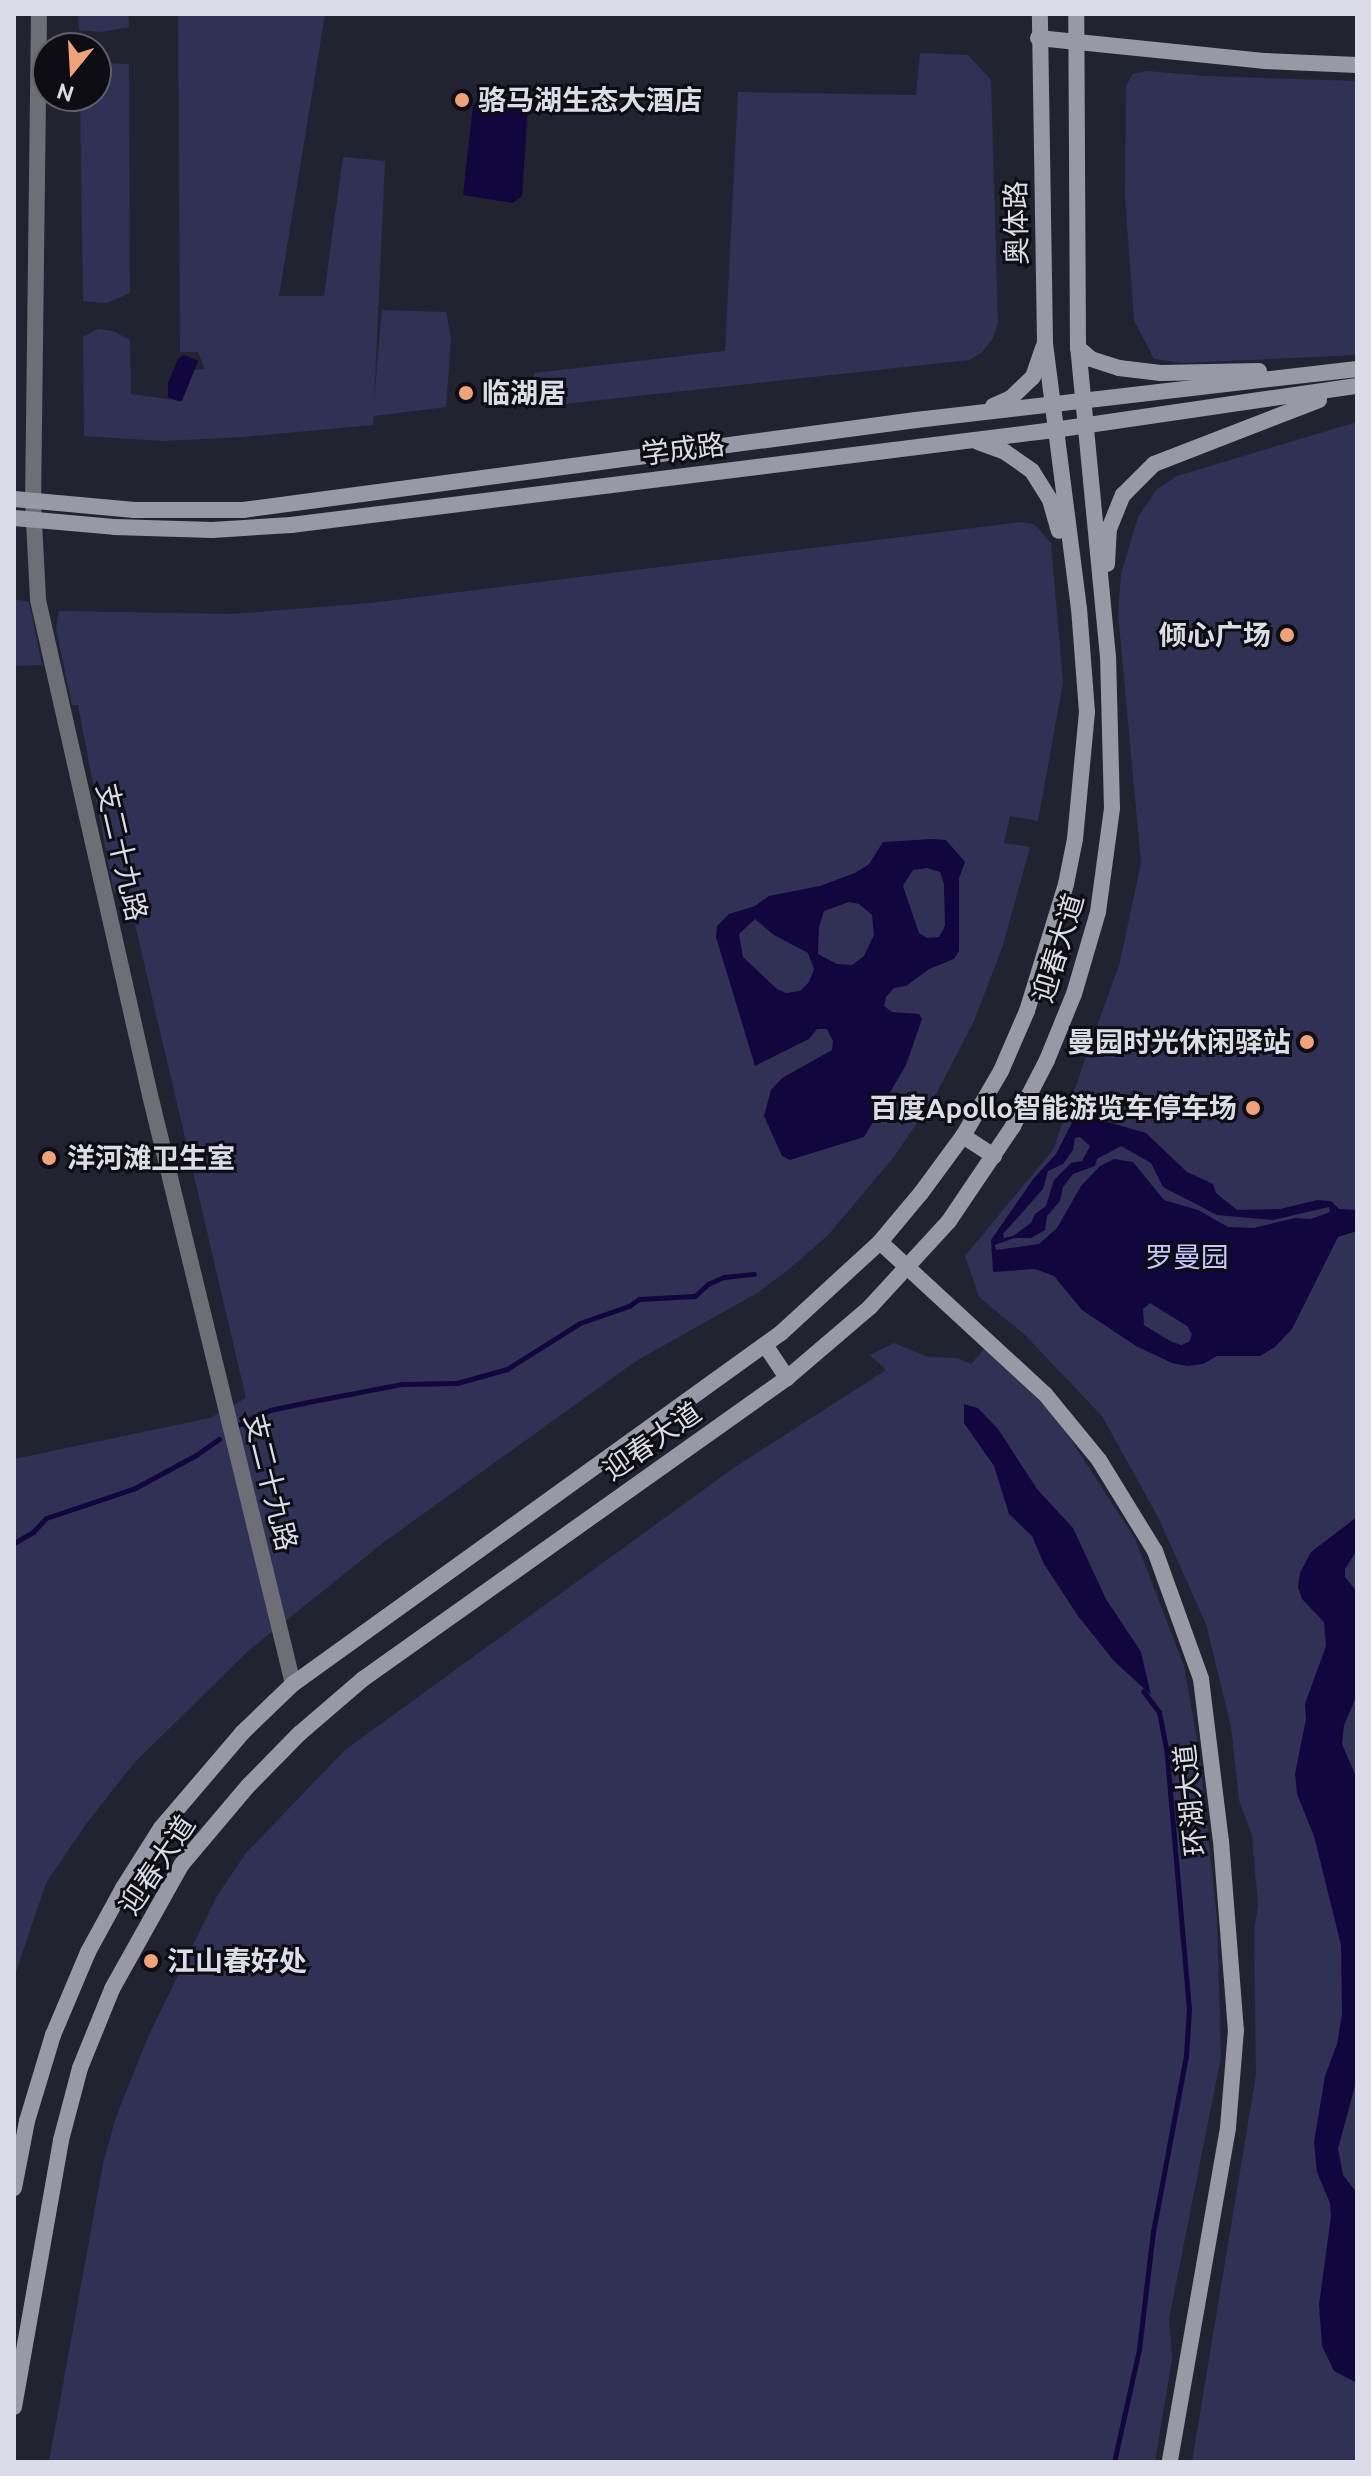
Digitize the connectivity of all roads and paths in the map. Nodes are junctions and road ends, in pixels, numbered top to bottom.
1 (39, 14) edge
2 (1040, 14) edge
3 (1076, 14) edge
4 (1038, 38) junction
5 (1074, 42) junction
6 (1357, 65) edge
7 (1045, 342) junction
8 (1078, 348) junction
9 (1357, 369) edge
10 (1355, 387) edge
11 (1082, 401) junction
12 (1051, 404) junction
13 (975, 413) junction
14 (1084, 425) junction
15 (1054, 430) junction
16 (972, 440) junction
17 (14, 499) edge
18 (33, 503) junction
19 (14, 518) edge
20 (34, 522) junction
21 (1079, 609) junction
22 (1103, 610) junction
23 (963, 1136) junction
24 (994, 1156) junction
25 (880, 1242) junction
26 (908, 1268) junction
27 (765, 1345) junction
28 (787, 1378) junction
29 (293, 1684) junction
30 (14, 2188) edge
31 (14, 2407) edge
32 (1170, 2462) edge

1 - 18 street, 支二十九路
2 - 4 main road, 奥体路
3 - 5 main road
4 - 5 main road
4 - 7 main road, 奥体路
5 - 6 main road
5 - 8 main road
7 - 12 main road, 奥体路
7 - 13 main road
8 - 9 main road
8 - 11 main road
9 - 11 main road, 学成路
10 - 14 main road, 学成路
10 - 22 main road
11 - 12 main road, 学成路
11 - 14 main road
12 - 13 main road, 学成路
12 - 15 main road, 奥体路
13 - 18 main road, 学成路
14 - 15 main road, 学成路
14 - 22 main road, 迎春大道
15 - 16 main road, 学成路
15 - 21 main road, 迎春大道
16 - 20 main road, 学成路
16 - 21 main road
17 - 18 main road, 学成路
18 - 20 street, 支二十九路
19 - 20 main road, 学成路
20 - 29 street, 支二十九路
21 - 23 main road, 迎春大道
22 - 24 main road, 迎春大道
23 - 24 main road
23 - 25 main road, 迎春大道
24 - 26 main road, 迎春大道
25 - 26 main road, 环湖大道
25 - 27 main road, 迎春大道
26 - 28 main road, 迎春大道
26 - 32 main road, 环湖大道
27 - 28 main road
27 - 29 main road, 迎春大道
28 - 31 main road, 迎春大道
29 - 30 main road, 迎春大道

